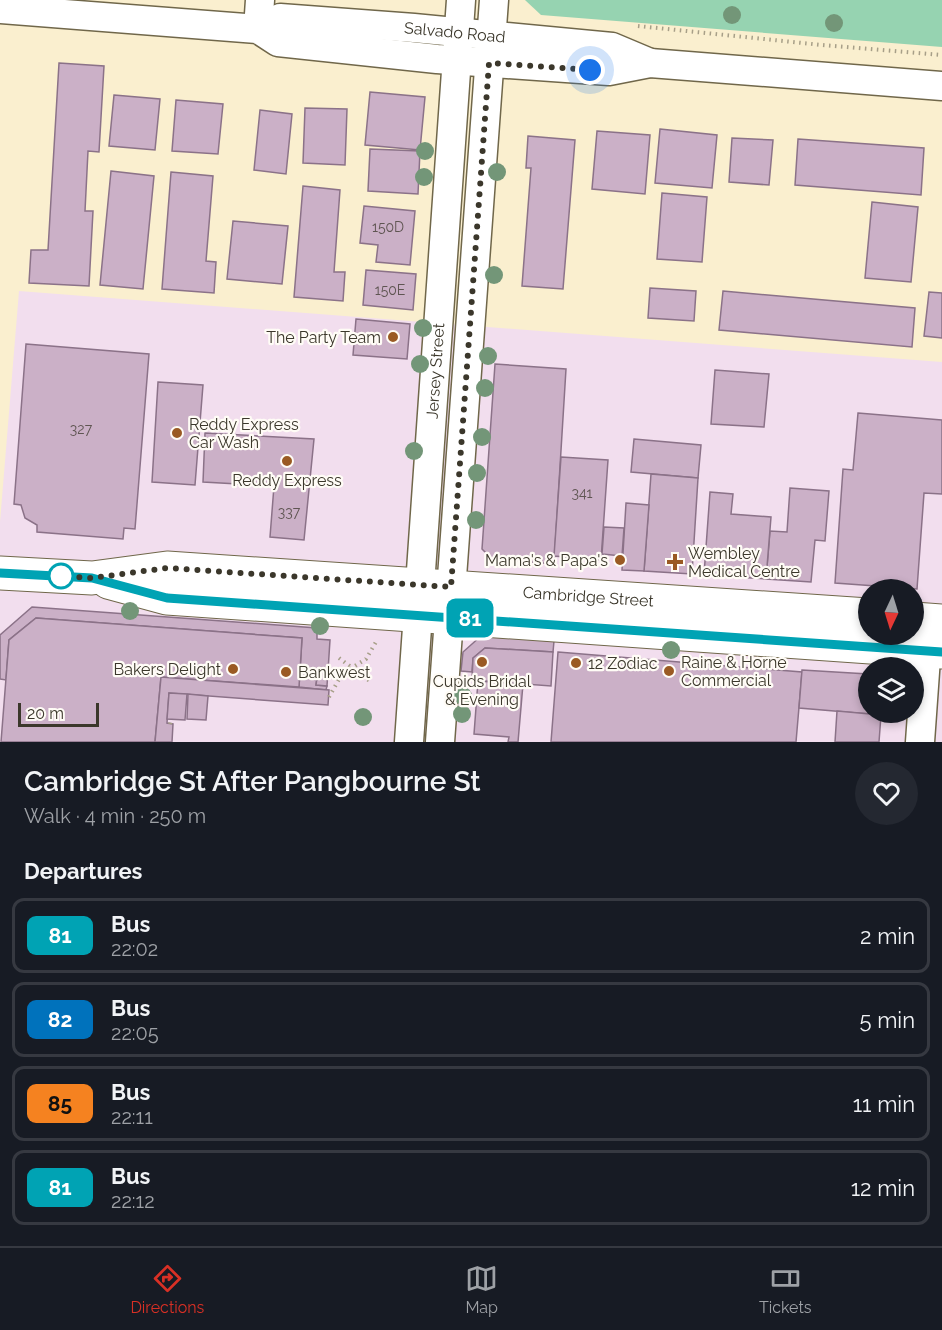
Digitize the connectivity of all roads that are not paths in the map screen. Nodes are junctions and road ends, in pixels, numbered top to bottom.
1 (260, 0) edge
2 (461, 0) edge
3 (494, 0) edge
4 (40, 6) edge
5 (0, 9) edge
6 (258, 29) junction
7 (459, 32) junction
8 (491, 35) junction
9 (457, 60) junction
10 (489, 63) junction
11 (650, 63) junction
12 (942, 86) edge
13 (0, 573) edge
14 (435, 601) junction
15 (858, 615) edge
16 (930, 633) edge
17 (409, 742) edge
18 (440, 742) edge
19 (920, 742) edge

1 - 6 street
2 - 7 street, Jersey Street
3 - 8 street, Jersey Street
4 - 5 street, Salvado Road
4 - 6 street, Salvado Road
6 - 7 street, Salvado Road
6 - 9 street, Salvado Road
7 - 8 street, Salvado Road
7 - 9 street, Jersey Street
8 - 10 street, Jersey Street
8 - 11 street, Salvado Road
9 - 10 street, Salvado Road
9 - 14 street, Jersey Street
10 - 11 street, Salvado Road
10 - 14 street, Jersey Street
11 - 12 street, Salvado Road
13 - 14 main road, Cambridge Street
14 - 15 main road, Cambridge Street
14 - 16 main road, Cambridge Street
14 - 17 street, Jersey Street
14 - 18 street, Jersey Street
16 - 19 street

